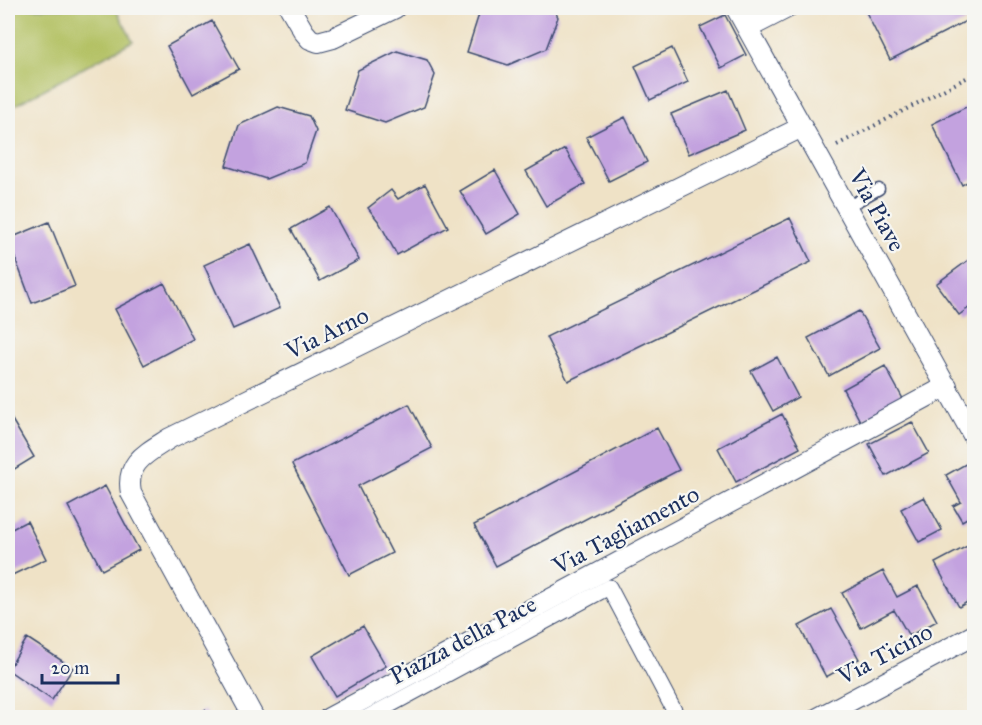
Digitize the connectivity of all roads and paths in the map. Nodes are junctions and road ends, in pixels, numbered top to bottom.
1 (290, 8) edge
2 (395, 8) edge
3 (736, 8) edge
4 (787, 8) edge
5 (748, 28) junction
6 (975, 74) edge
7 (802, 127) junction
8 (818, 156) junction
9 (879, 189) dead end
10 (847, 207) junction
11 (946, 387) junction
12 (975, 437) edge
13 (975, 635) edge
14 (254, 717) edge
15 (329, 717) edge
16 (366, 717) edge
17 (678, 717) edge
18 (818, 717) edge

1 - 2 street
3 - 5 street, Via Piave
4 - 5 street
5 - 7 street, Via Piave
6 - 8 path
7 - 8 street, Via Piave
7 - 14 street, Via Arno
8 - 10 street, Via Piave
9 - 10 lane
10 - 11 street, Via Piave
11 - 12 street, Via Piave
11 - 15 street, Via Tagliamento
13 - 18 street, Via Ticino
16 - 17 street, Piazza della Pace

